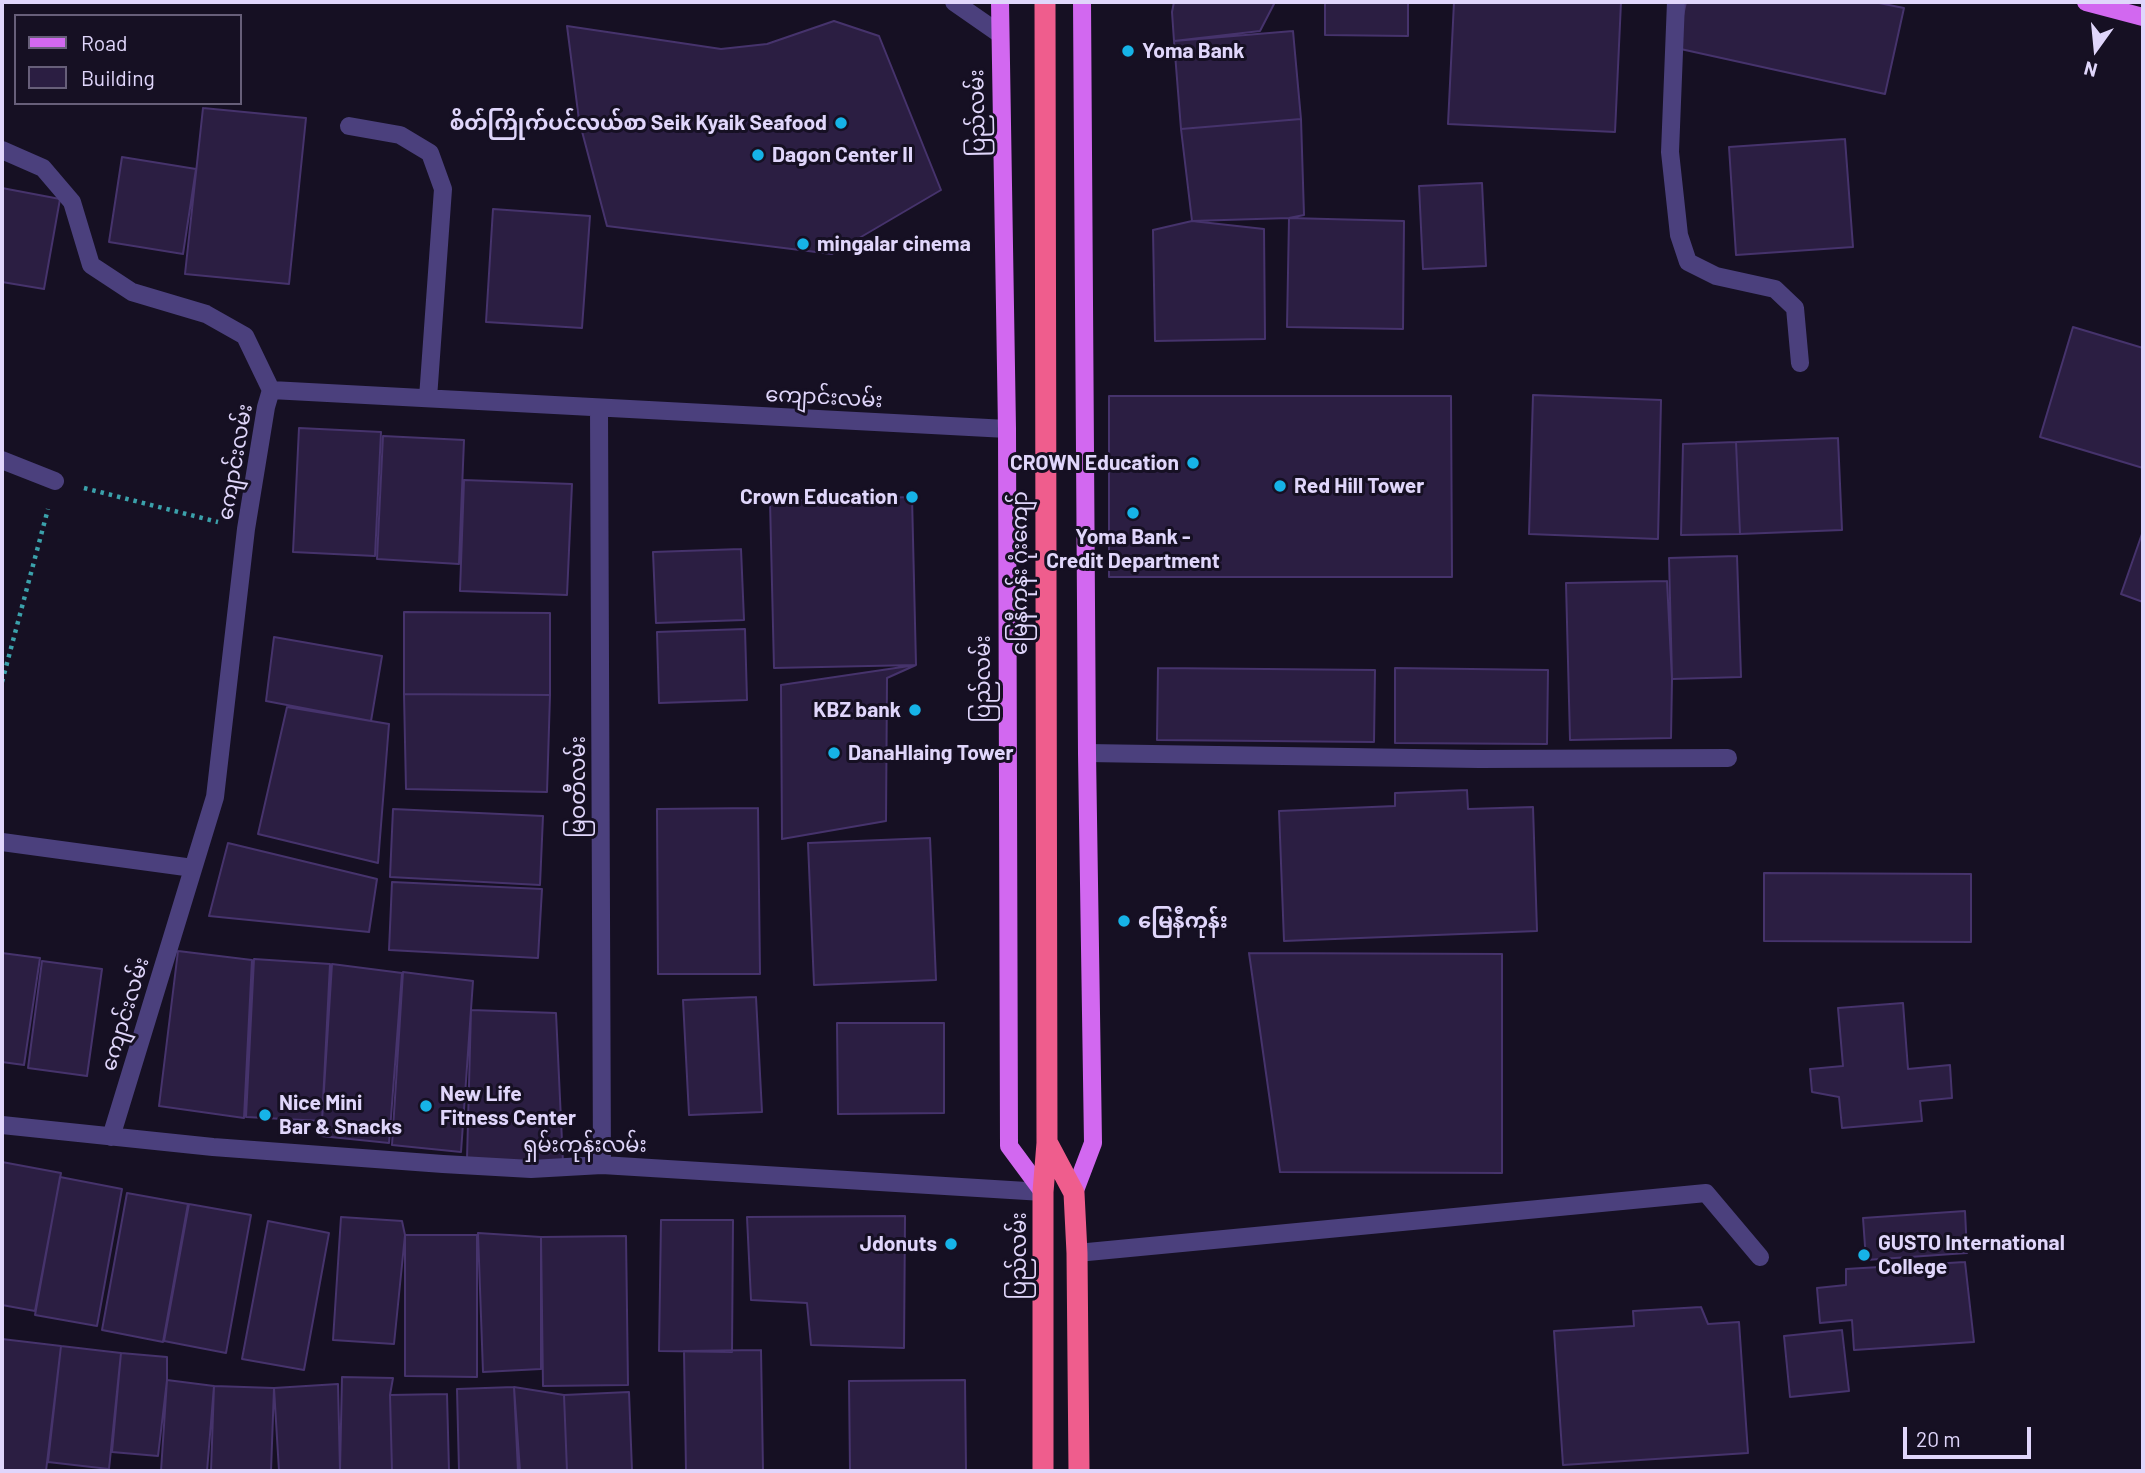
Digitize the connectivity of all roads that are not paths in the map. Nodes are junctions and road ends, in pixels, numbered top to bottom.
1 (954, 2) edge
2 (1000, 2) edge
3 (1045, 2) edge
4 (1082, 2) edge
5 (1676, 2) edge
6 (2096, 3) edge
7 (2143, 17) edge
8 (1000, 34) junction
9 (349, 126) dead end
10 (2, 150) edge
11 (1800, 363) dead end
12 (271, 390) junction
13 (428, 398) junction
14 (599, 408) junction
15 (1007, 429) junction
16 (2, 460) edge
17 (55, 481) road end
18 (1087, 753) junction
19 (1728, 758) dead end
20 (2, 842) edge
21 (193, 867) junction
22 (2, 1125) edge
23 (111, 1137) junction
24 (1047, 1143) junction
25 (602, 1165) junction
26 (1043, 1192) junction
27 (1074, 1193) junction
28 (1077, 1253) junction
29 (1760, 1256) dead end
30 (1043, 1471) edge
31 (1079, 1471) edge

1 - 8 street
2 - 8 main road, ပြည်လမ်း
3 - 24 highway, မြေနီကုန်း ဂုံးကျော်
4 - 18 main road
5 - 11 street
6 - 7 main road
8 - 15 main road, ပြည်လမ်း
9 - 13 street
10 - 12 street
12 - 13 street, ကျောင်းလမ်း
12 - 21 street, ကျောင်းလမ်း
13 - 14 street, ကျောင်းလမ်း
14 - 15 street, ကျောင်းလမ်း
14 - 25 street, မြဝတီလမ်း
15 - 26 main road, ပြည်လမ်း
16 - 17 street
18 - 19 street
18 - 27 main road
20 - 21 street
21 - 23 street, ကျောင်းလမ်း
22 - 23 street, ရှမ်းကုန်းလမ်း
23 - 25 street, ရှမ်းကုန်းလမ်း
24 - 26 highway, မြေနီကုန်း ဂုံးကျော်
24 - 27 highway
25 - 26 street, ရှမ်းကုန်းလမ်း
26 - 30 highway, ပြည်လမ်း
27 - 28 highway
28 - 29 street
28 - 31 highway

